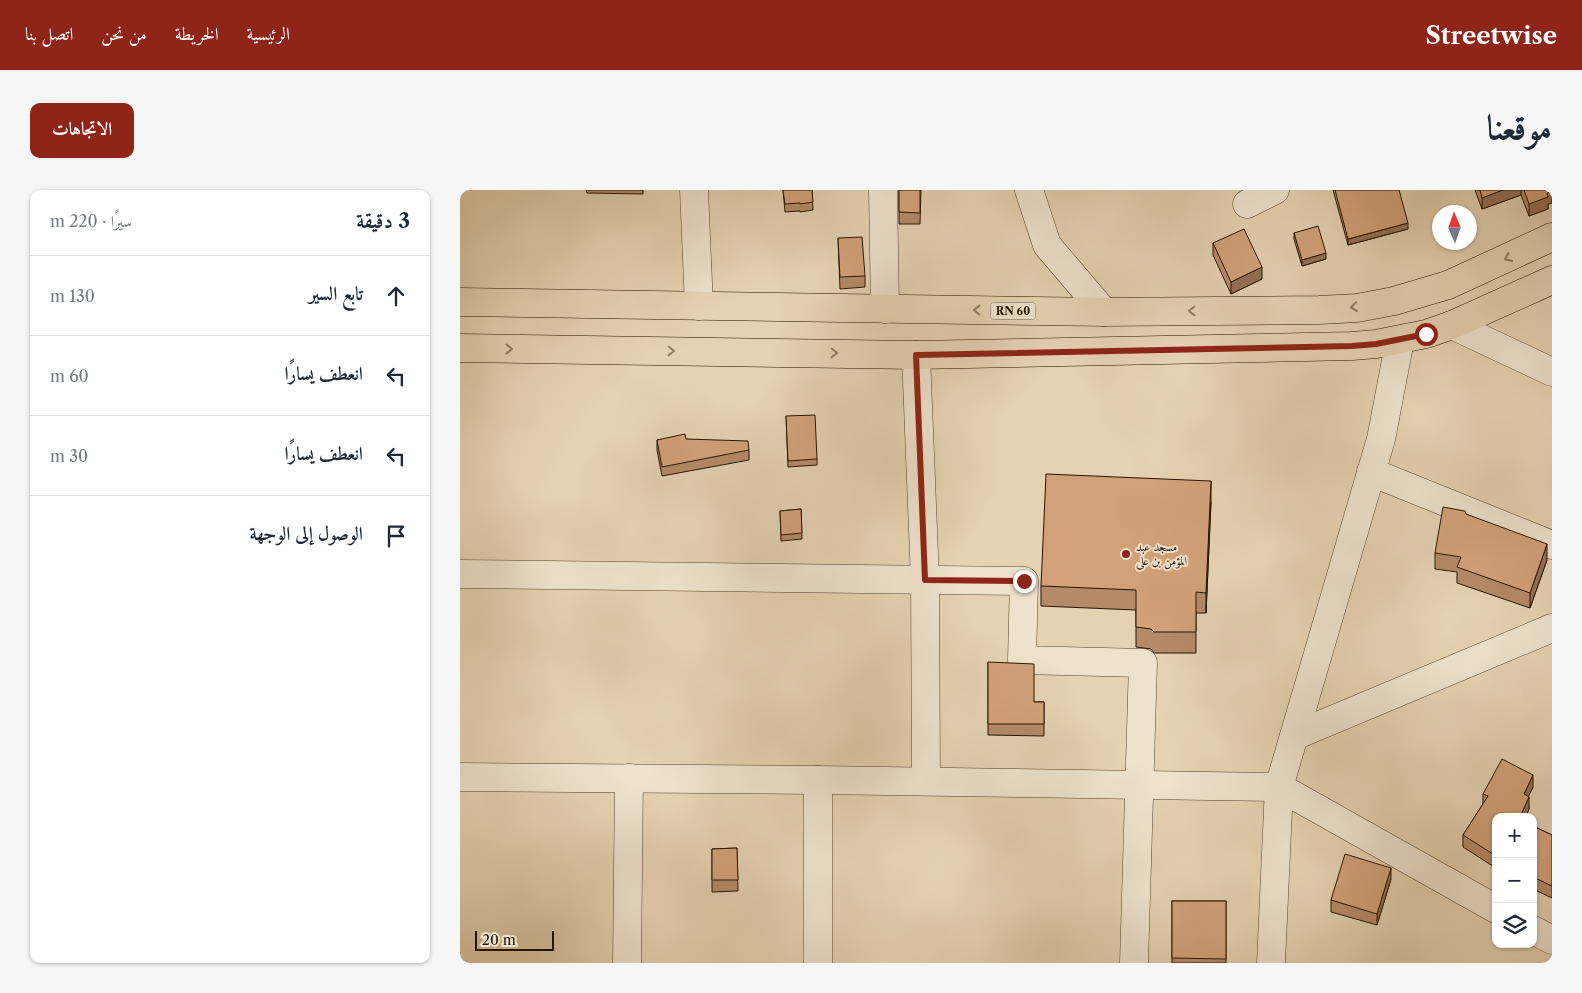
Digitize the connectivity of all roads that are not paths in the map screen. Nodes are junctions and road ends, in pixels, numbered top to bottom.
1 (694, 190) edge
2 (883, 190) edge
3 (1029, 190) edge
4 (1275, 190) edge
5 (1247, 204) dead end
6 (1552, 237) edge
7 (1552, 280) edge
8 (460, 302) edge
9 (699, 306) junction
10 (885, 309) junction
11 (1104, 312) junction
12 (1452, 325) junction
13 (1400, 340) junction
14 (460, 348) edge
15 (916, 355) junction
16 (1552, 372) edge
17 (1371, 472) junction
18 (1552, 545) edge
19 (460, 574) edge
20 (925, 580) junction
21 (1552, 628) edge
22 (1294, 736) junction
23 (460, 777) edge
24 (629, 778) junction
25 (818, 780) junction
26 (926, 782) junction
27 (1139, 785) junction
28 (1279, 786) junction
29 (1492, 907) edge
30 (1537, 932) edge
31 (1552, 940) edge
32 (627, 963) edge
33 (818, 963) edge
34 (1134, 963) edge
35 (1271, 963) edge

1 - 9 street
2 - 10 street
3 - 11 street
4 - 5 street
6 -> 11 main road, RN 60
7 - 12 main road
8 - 9 main road, RN 60
9 - 10 main road, RN 60
11 -> 10 main road, RN 60
12 - 13 main road
12 - 16 street
13 - 15 main road
13 - 17 street
14 -> 15 main road
15 - 20 street
17 - 18 street
17 - 22 street
19 - 20 street
20 - 26 street
20 - 27 street
21 - 22 street
22 - 28 street
23 - 24 street
24 - 25 street
24 - 32 street
25 - 26 street
25 - 33 street
26 - 27 street
27 - 28 street
27 - 34 street
28 - 29 street
28 - 35 street
30 - 31 street

